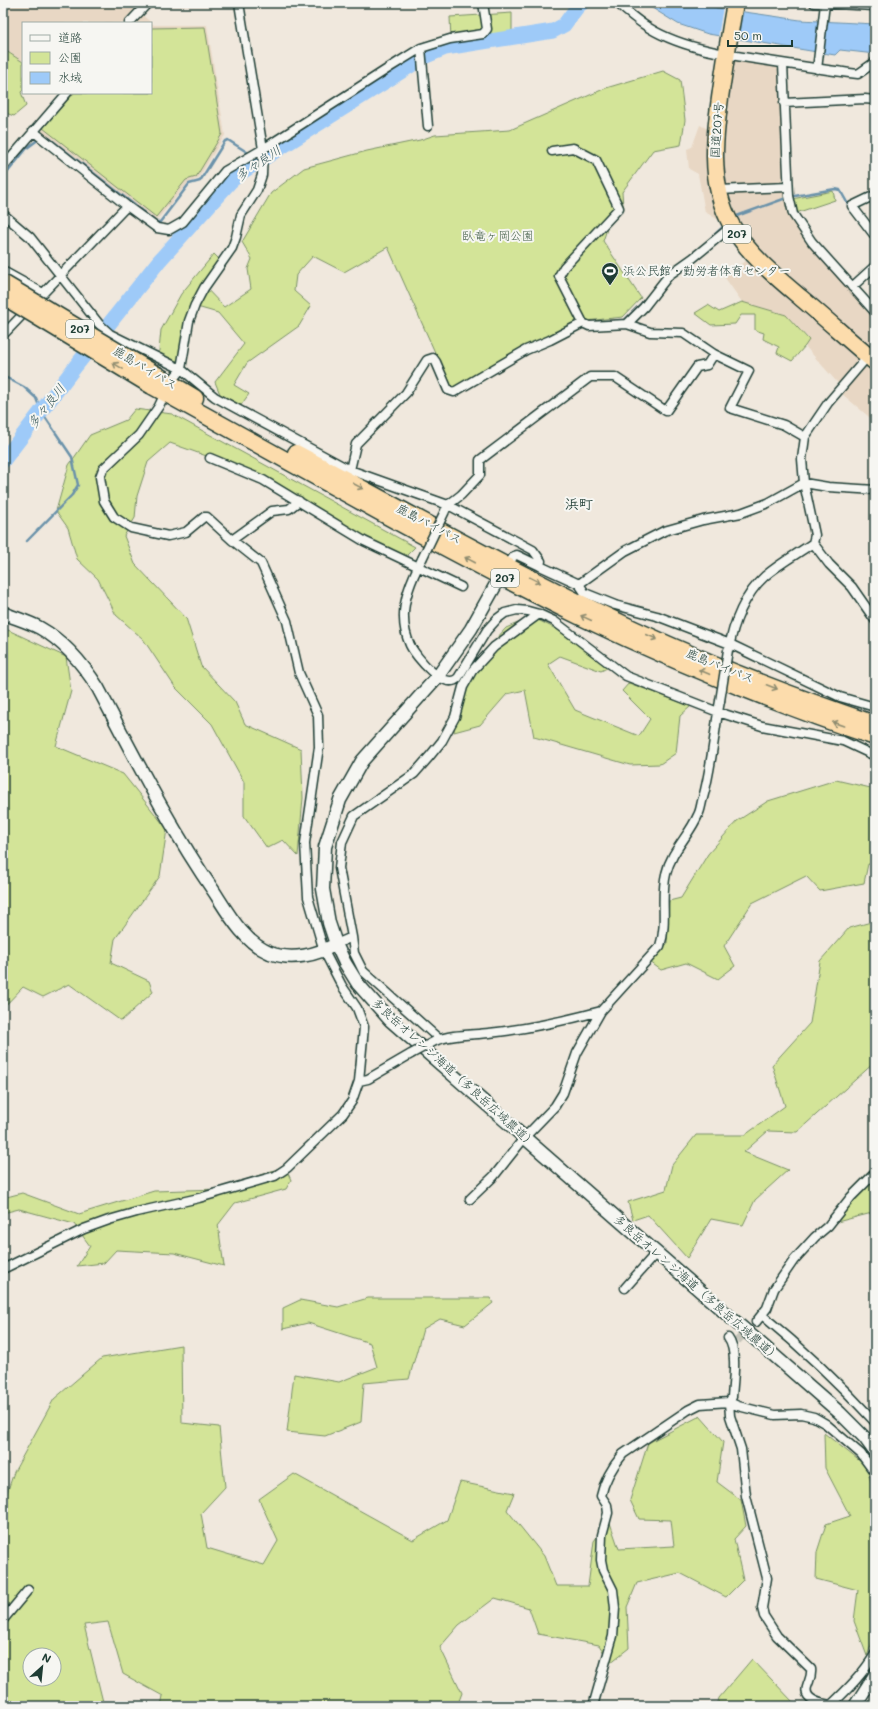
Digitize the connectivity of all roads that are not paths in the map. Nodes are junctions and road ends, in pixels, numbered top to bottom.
1 (148, 3) edge
2 (239, 3) edge
3 (483, 3) edge
4 (617, 3) edge
5 (735, 3) edge
6 (814, 3) edge
7 (825, 4) junction
8 (846, 4) edge
9 (875, 6) edge
10 (130, 22) edge
11 (421, 48) junction
12 (726, 52) junction
13 (875, 62) edge
14 (783, 64) junction
15 (817, 69) junction
16 (66, 94) edge
17 (875, 100) edge
18 (784, 103) junction
19 (428, 126) dead end
20 (38, 136) junction
21 (552, 151) dead end
22 (257, 153) junction
23 (3, 168) edge
24 (788, 186) junction
25 (719, 190) junction
26 (875, 195) edge
27 (127, 206) junction
28 (3, 214) edge
29 (732, 226) junction
30 (875, 236) edge
31 (875, 266) edge
32 (3, 270) edge
33 (61, 274) junction
34 (3, 283) edge
35 (852, 287) junction
36 (43, 293) junction
37 (3, 296) edge
38 (875, 312) edge
39 (583, 323) junction
40 (628, 324) junction
41 (3, 335) edge
42 (714, 354) junction
43 (873, 355) edge
44 (181, 369) junction
45 (161, 384) junction
46 (805, 437) junction
47 (210, 458) dead end
48 (350, 470) junction
49 (804, 483) junction
50 (875, 490) edge
51 (299, 501) junction
52 (447, 508) junction
53 (232, 540) junction
54 (814, 544) junction
55 (420, 562) junction
56 (540, 566) junction
57 (504, 571) junction
58 (579, 584) junction
59 (461, 587) dead end
60 (3, 613) edge
61 (539, 614) junction
62 (875, 620) edge
63 (729, 647) junction
64 (438, 676) junction
65 (875, 707) edge
66 (718, 712) junction
67 (875, 724) edge
68 (875, 737) edge
69 (875, 756) edge
70 (352, 937) junction
71 (336, 944) junction
72 (324, 951) junction
73 (602, 1010) junction
74 (437, 1040) junction
75 (359, 1081) junction
76 (525, 1137) junction
77 (875, 1173) edge
78 (470, 1199) dead end
79 (657, 1252) junction
80 (3, 1269) edge
81 (625, 1288) dead end
82 (732, 1341) dead end
83 (729, 1402) junction
84 (875, 1422) edge
85 (875, 1452) edge
86 (875, 1473) edge
87 (28, 1590) dead end
88 (3, 1620) edge
89 (875, 1654) edge
90 (875, 1675) edge
91 (594, 1705) edge
92 (855, 1706) edge

1 - 10 street
2 - 22 street
3 - 11 street
4 - 12 street
5 - 12 highway, 国道207号 / 207
6 - 7 street
7 - 8 street
7 - 15 street
8 - 9 street
11 - 19 street
11 - 22 street
12 - 14 street
12 - 25 highway, 国道207号 / 207
13 - 15 street
14 - 15 street
14 - 18 street
16 - 20 street
17 - 18 street
18 - 24 street
20 - 23 street
20 - 27 street
21 - 39 street
22 - 27 street
22 - 44 street
24 - 25 street
24 - 35 street
25 - 29 highway, 国道207号 / 207
26 - 30 street
27 - 33 street
28 - 33 street
29 - 40 street
29 - 43 highway, 国道207号 / 207
31 - 35 street
32 - 36 street
33 - 36 street
33 - 44 street
34 - 45 highway, 鹿島バイパス / 207, bridge
35 - 38 street
36 - 41 street
45 -> 37 highway, 鹿島バイパス / 207, bridge
39 - 40 street
39 - 48 street
40 - 42 street
42 - 46 street
42 - 52 street
43 - 46 street
44 - 45 street
44 - 48 street
45 - 53 street
45 - 57 highway, 鹿島バイパス / 207
46 - 49 street
47 - 51 street
48 - 52 street
49 - 50 street
49 - 54 street
49 - 58 street
51 - 53 street
51 - 55 street
52 - 55 street, bridge
52 - 56 street
53 - 72 street
54 - 62 street
54 - 63 street
55 - 59 street
55 - 64 street
56 - 57 street
56 - 58 street
57 - 64 street, 多良岳オレンジ海道（多良岳広域農道）
57 -> 67 highway, 鹿島バイパス / 207
68 -> 57 highway, 鹿島バイパス / 207
58 - 63 street
60 - 72 street
61 - 64 street
61 - 66 street
61 - 70 street
63 - 65 street
63 - 66 street, bridge
64 - 71 street, 多良岳オレンジ海道（多良岳広域農道）
66 - 69 street
66 - 73 street
70 - 71 street
70 - 74 street
71 - 72 street
71 - 76 street, 多良岳オレンジ海道（多良岳広域農道）
72 - 75 street
73 - 74 street
73 - 76 street
74 - 75 street, bridge
75 - 80 street
76 - 78 street
76 - 79 street, 多良岳オレンジ海道（多良岳広域農道）
77 - 84 street
79 - 81 street
79 - 85 street, 多良岳オレンジ海道（多良岳広域農道）
82 - 83 street
83 - 86 street
83 - 89 street
83 - 91 street
87 - 88 street
90 - 92 street

